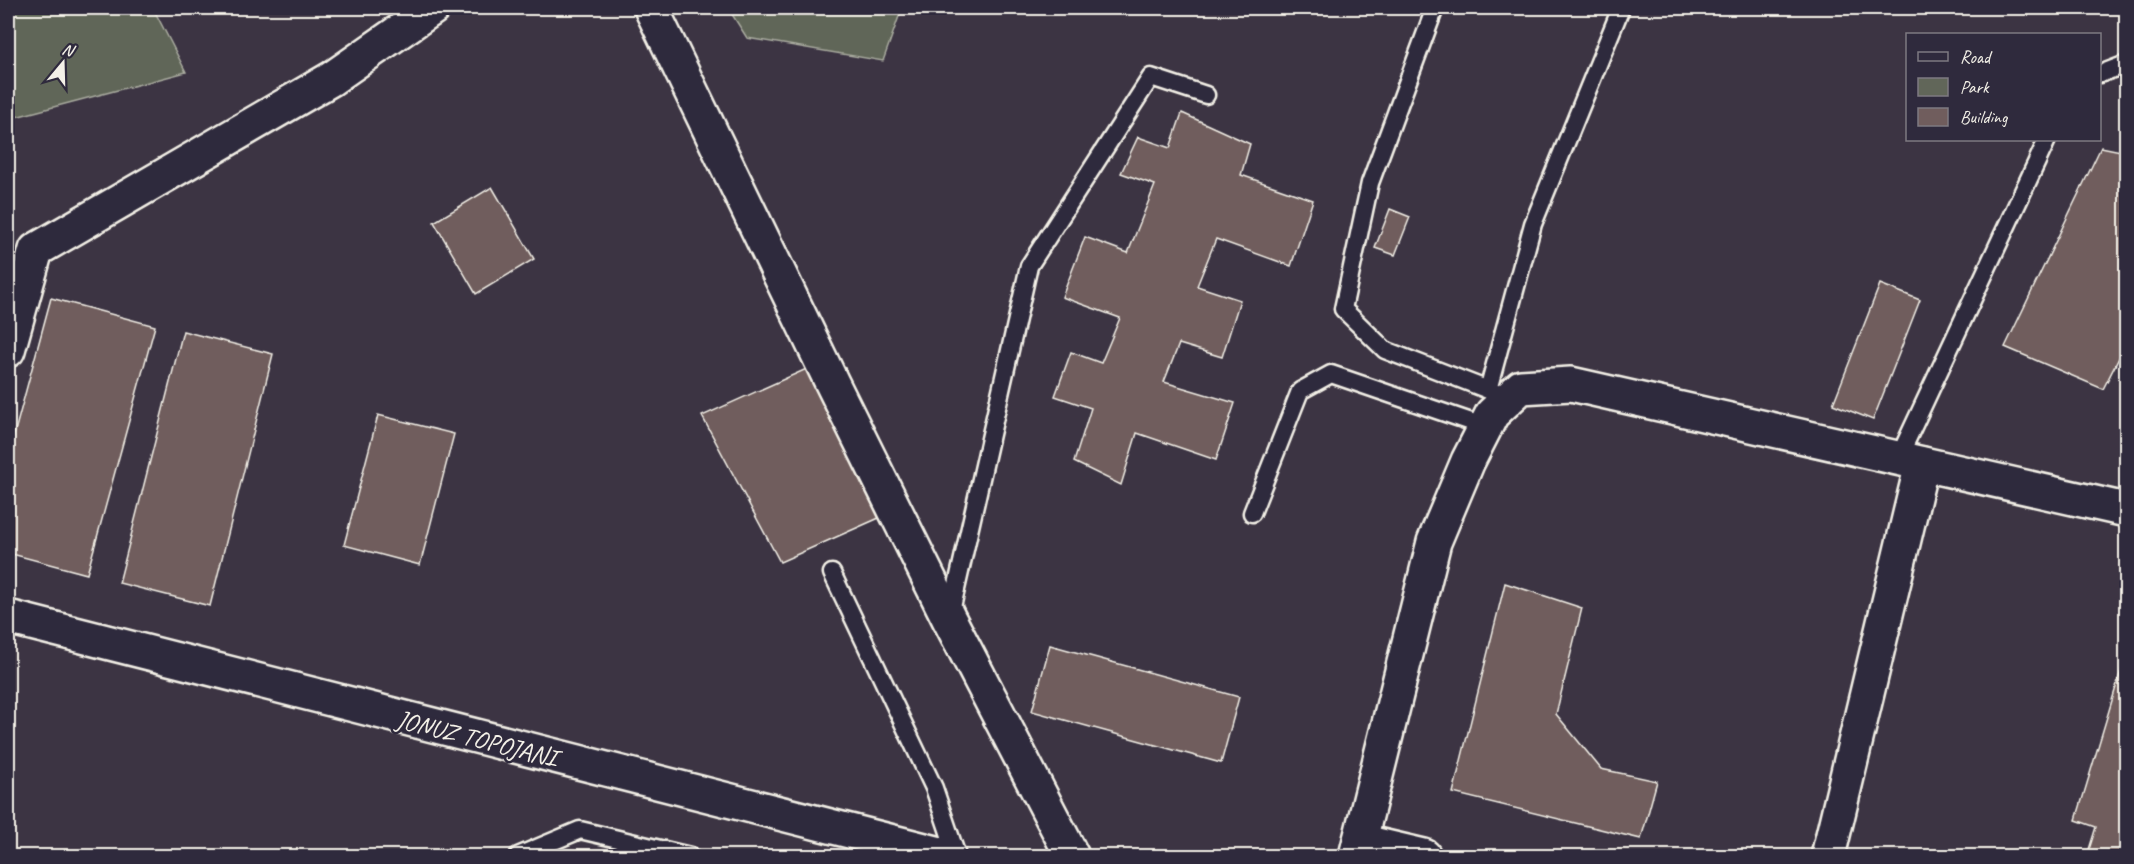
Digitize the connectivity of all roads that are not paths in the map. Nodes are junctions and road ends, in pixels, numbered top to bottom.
1 (433, 8) edge
2 (651, 8) edge
3 (1435, 8) edge
4 (1620, 8) edge
5 (2127, 64) edge
6 (2101, 74) edge
7 (1206, 95) dead end
8 (2047, 141) edge
9 (8, 350) edge
10 (1499, 394) junction
11 (1486, 427) junction
12 (1910, 462) junction
13 (2127, 510) edge
14 (1252, 513) dead end
15 (832, 573) dead end
16 (8, 617) edge
17 (949, 619) junction
18 (1358, 849) edge
19 (518, 856) edge
20 (690, 856) edge
21 (948, 856) edge
22 (957, 856) edge
23 (1072, 856) edge
24 (1424, 856) edge
25 (1828, 856) edge

1 - 9 street
2 - 17 street
3 - 10 lane
4 - 10 lane
5 - 6 lane
7 - 17 lane
8 - 12 lane
10 - 11 street
10 - 12 street
11 - 14 lane
11 - 18 street
12 - 13 street
12 - 25 street
15 - 22 lane
16 - 21 street, JONUZ TOPOJANI
17 - 23 street
18 - 24 street
19 - 20 lane

